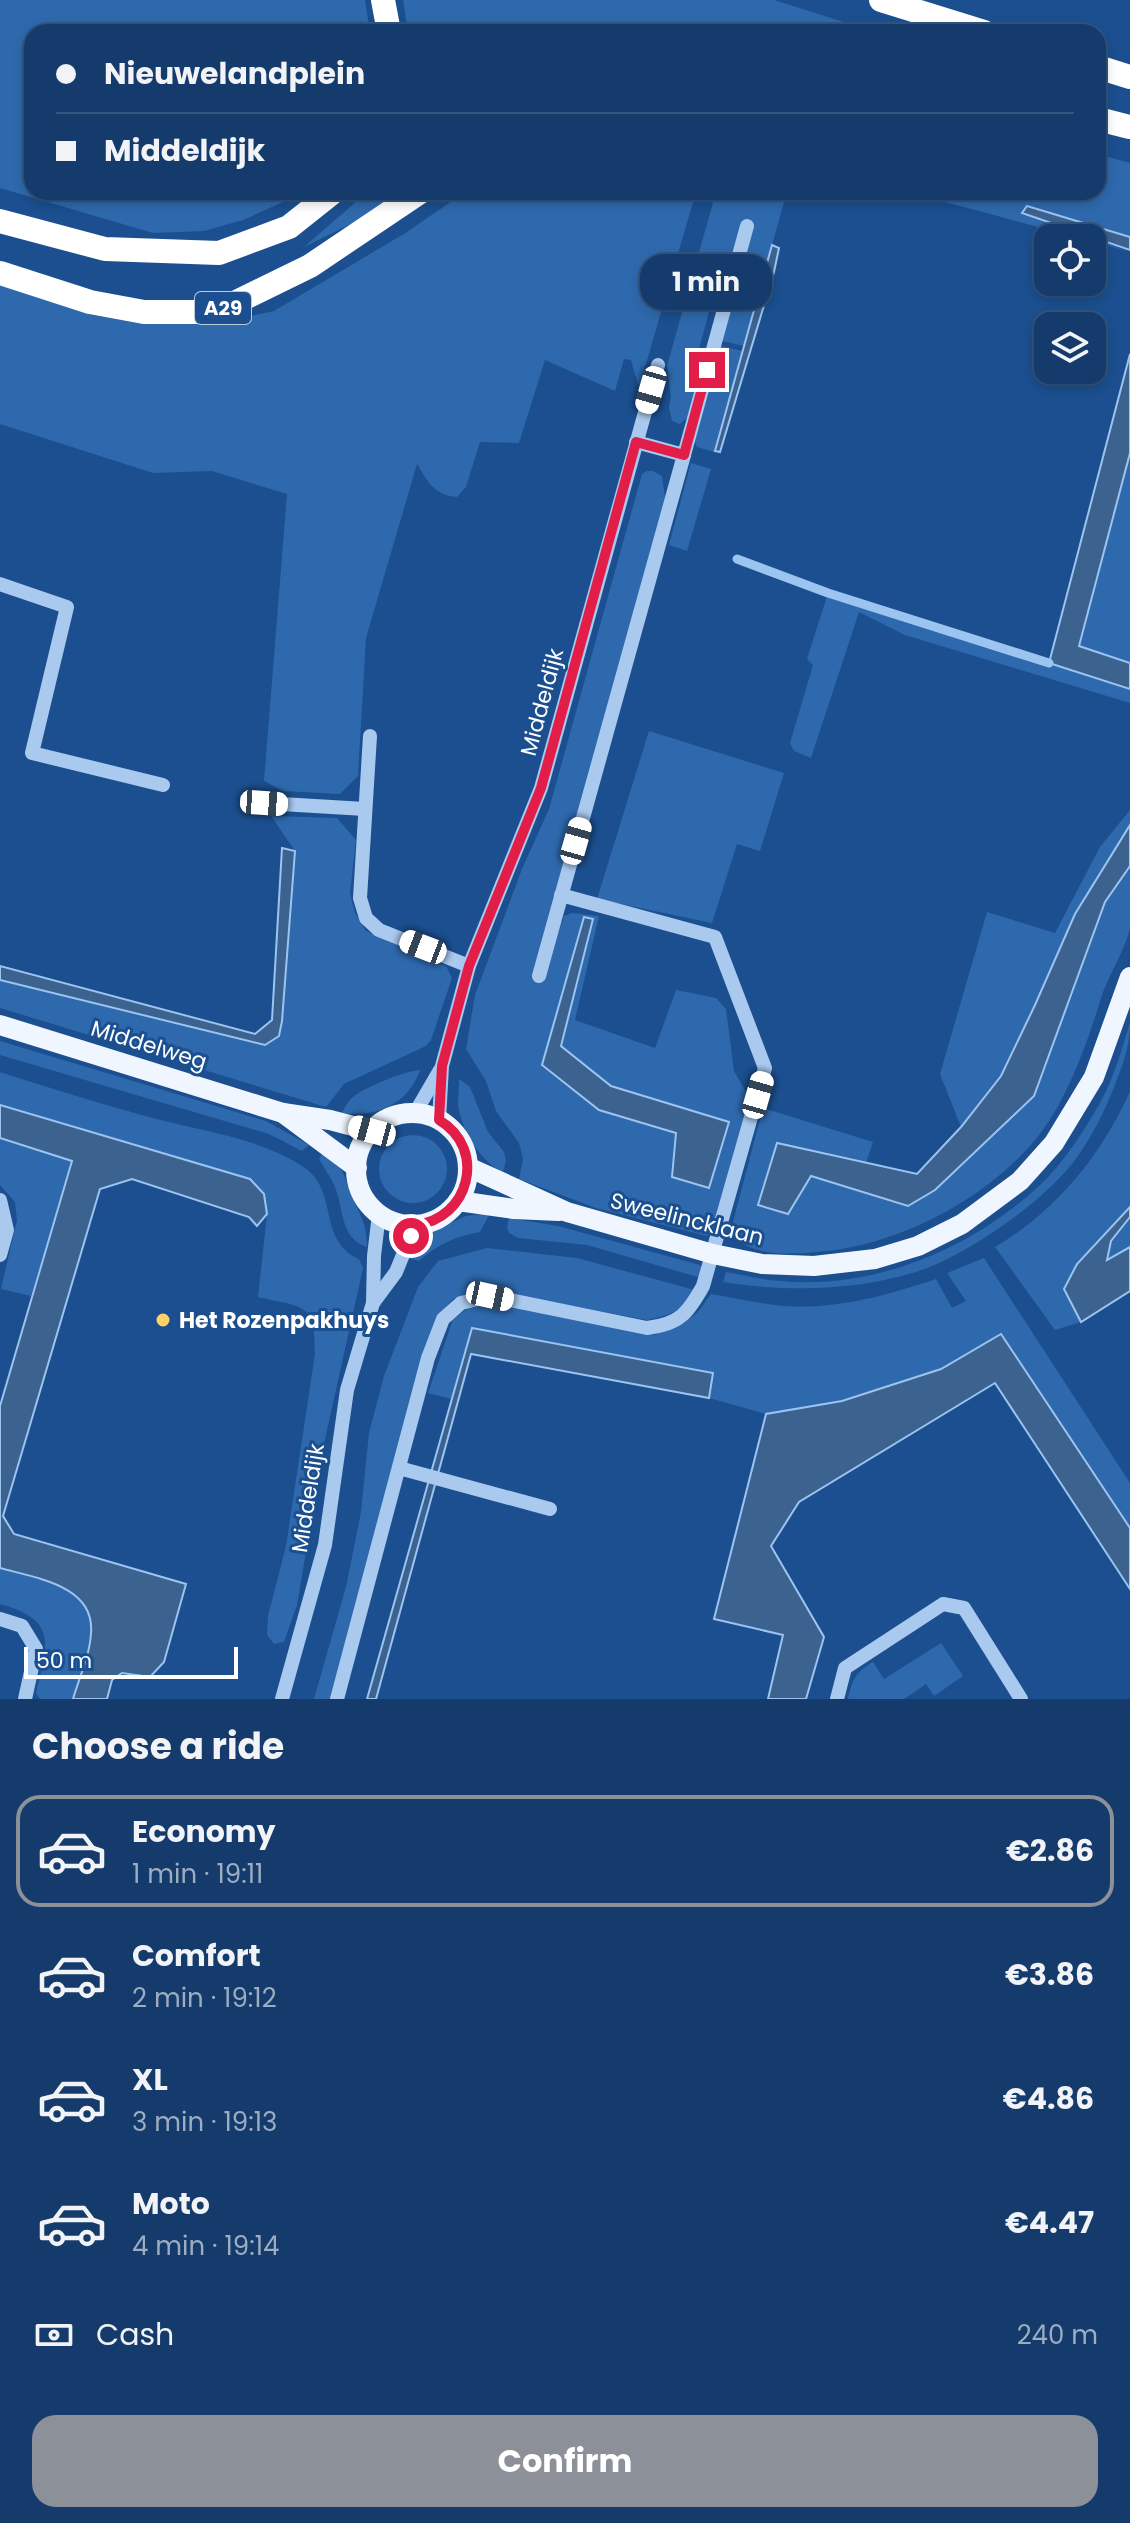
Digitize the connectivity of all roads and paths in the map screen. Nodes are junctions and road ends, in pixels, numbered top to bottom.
1 (383, 0) edge
2 (881, 0) edge
3 (388, 24) edge
4 (958, 24) edge
5 (1106, 70) edge
6 (1130, 77) edge
7 (1106, 121) edge
8 (1130, 127) edge
9 (323, 200) edge
10 (408, 200) edge
11 (0, 221) edge
12 (747, 226) dead end
13 (0, 273) edge
14 (658, 365) dead end
15 (636, 442) junction
16 (684, 455) junction
17 (0, 584) edge
18 (370, 736) dead end
19 (163, 785) dead end
20 (264, 803) dead end
21 (365, 809) junction
22 (561, 895) junction
23 (469, 966) junction
24 (539, 976) dead end
25 (1130, 977) edge
26 (0, 1025) edge
27 (442, 1066) junction
28 (283, 1113) junction
29 (415, 1113) junction
30 (439, 1120) junction
31 (372, 1131) junction
32 (468, 1167) junction
33 (357, 1168) junction
34 (0, 1200) edge
35 (458, 1201) junction
36 (567, 1212) junction
37 (379, 1214) junction
38 (415, 1225) junction
39 (713, 1254) junction
40 (0, 1255) edge
41 (373, 1303) junction
42 (399, 1468) junction
43 (550, 1509) dead end
44 (0, 1619) edge
45 (25, 1699) edge
46 (282, 1699) edge
47 (337, 1699) edge
48 (837, 1699) edge
49 (1021, 1699) edge

1 - 3 highway
2 - 4 highway
5 - 6 highway
7 - 8 highway
9 - 11 highway
10 - 13 highway, A29
12 - 16 street
14 - 15 street, Middeldijk
15 - 16 street
15 - 23 street, Middeldijk
16 - 22 street
17 - 19 street
18 - 21 street
20 - 21 street
21 - 23 street
22 - 24 street
22 - 39 street
23 - 27 street, Middeldijk
25 - 39 main road, Sweelincklaan
26 - 28 main road, Middelweg
27 - 29 street, Middeldijk
27 - 30 street, Middeldijk
28 - 31 main road, Middelweg
28 - 33 main road, Middelweg
29 - 30 main road
29 - 31 main road
30 - 32 main road
31 - 33 main road
32 - 35 main road
32 - 36 main road, Sweelincklaan
33 - 37 main road
34 - 40 street
35 - 36 main road, Sweelincklaan
35 - 38 main road
36 - 39 main road, Sweelincklaan
37 - 38 main road
37 - 41 street, Middeldijk
38 - 41 street, Middeldijk
39 - 42 street
41 - 46 street, Middeldijk
42 - 43 street
42 - 47 street
44 - 45 street
48 - 49 street

